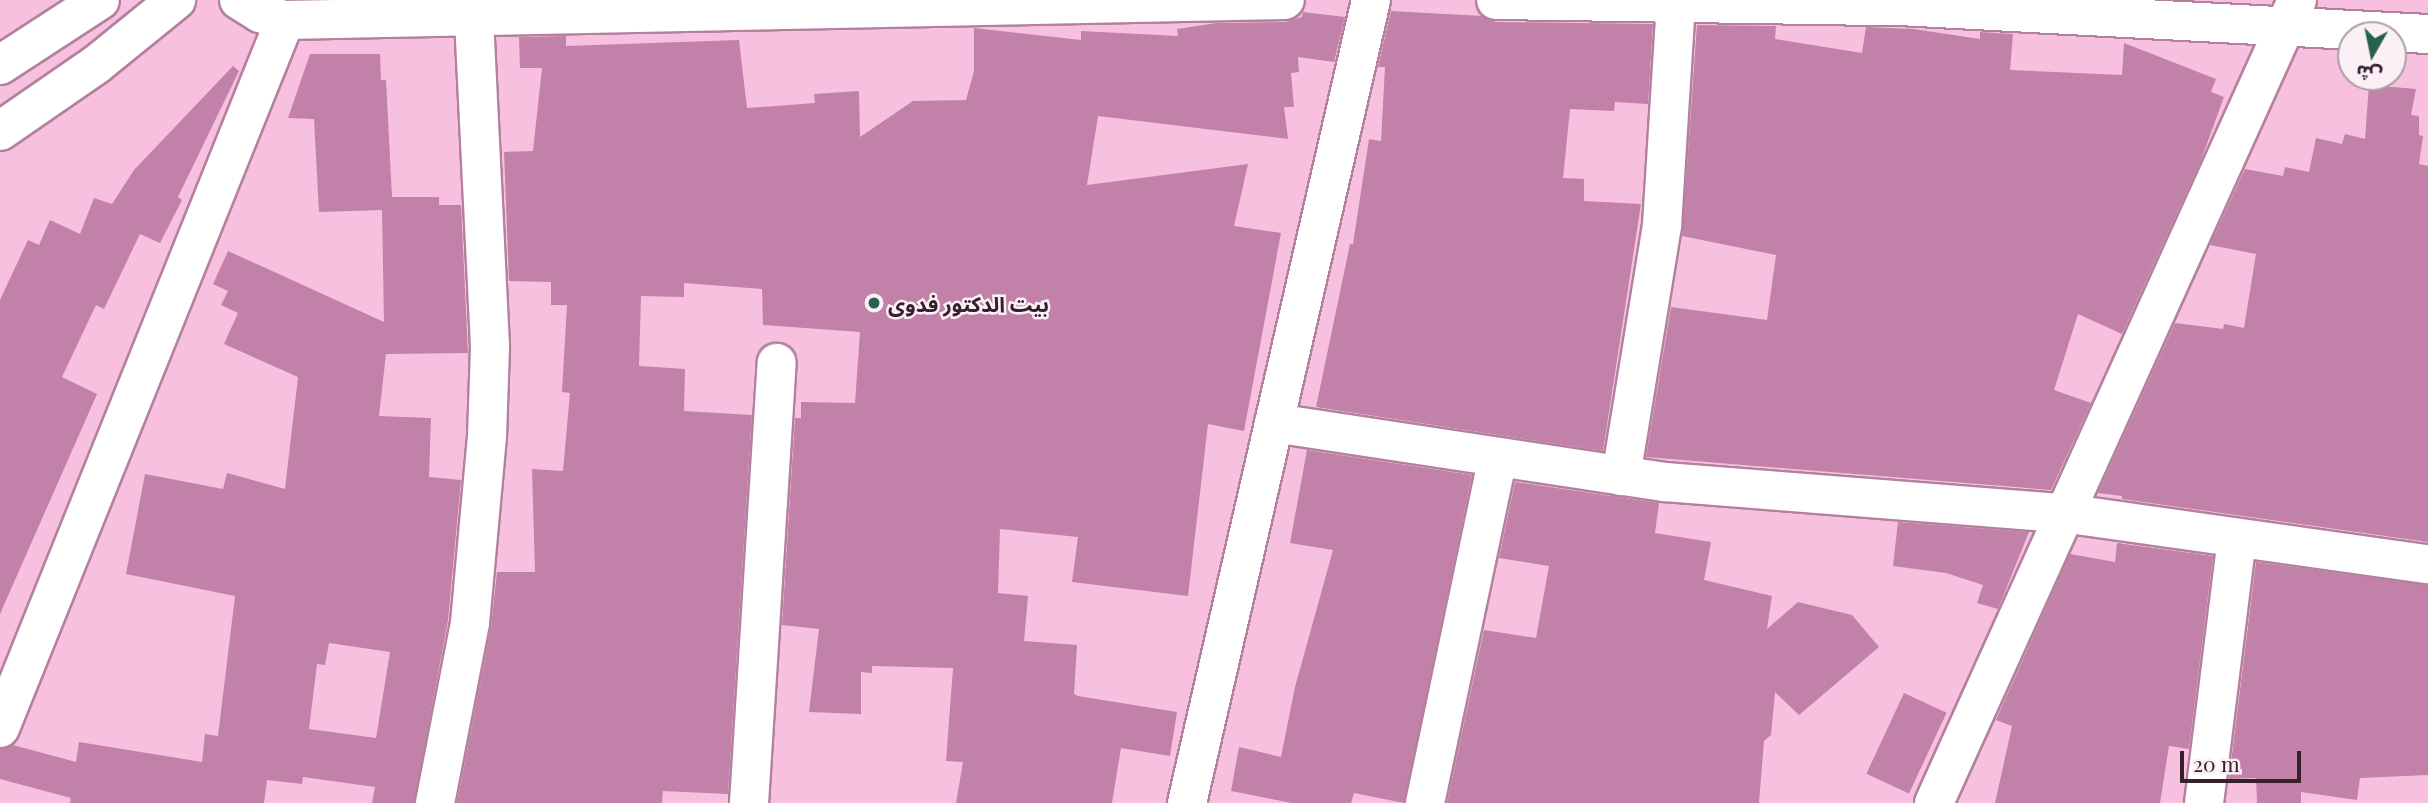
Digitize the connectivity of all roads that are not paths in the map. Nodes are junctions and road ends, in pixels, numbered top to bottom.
1 (100, 0) edge
2 (176, 0) edge
3 (239, 0) edge
4 (1285, 0) edge
5 (1371, 0) edge
6 (1496, 0) edge
7 (1067, 2) edge
8 (1676, 3) junction
9 (1899, 3) edge
10 (2154, 10) edge
11 (2290, 14) edge
12 (474, 15) junction
13 (285, 20) junction
14 (2428, 34) edge
15 (0, 65) edge
16 (0, 131) edge
17 (777, 363) dead end
18 (1274, 423) junction
19 (1498, 458) junction
20 (1621, 476) junction
21 (2063, 513) junction
22 (2237, 538) junction
23 (2428, 564) edge
24 (0, 728) edge
25 (435, 803) edge
26 (749, 803) edge
27 (1187, 803) edge
28 (1425, 803) edge
29 (1934, 803) edge
30 (2204, 803) edge

1 - 15 street
2 - 16 street
3 - 13 street
4 - 7 street
5 - 18 street
6 - 8 street
7 - 12 street
8 - 9 street
8 - 20 street
9 - 10 street
10 - 11 street
11 - 14 street
11 - 21 street
12 - 13 street
12 - 25 street
13 - 24 street
17 - 26 street
18 - 19 street
18 - 27 street
19 - 20 street
19 - 28 street
20 - 21 street
21 - 22 street
21 - 29 street
22 - 23 street
22 - 30 street

